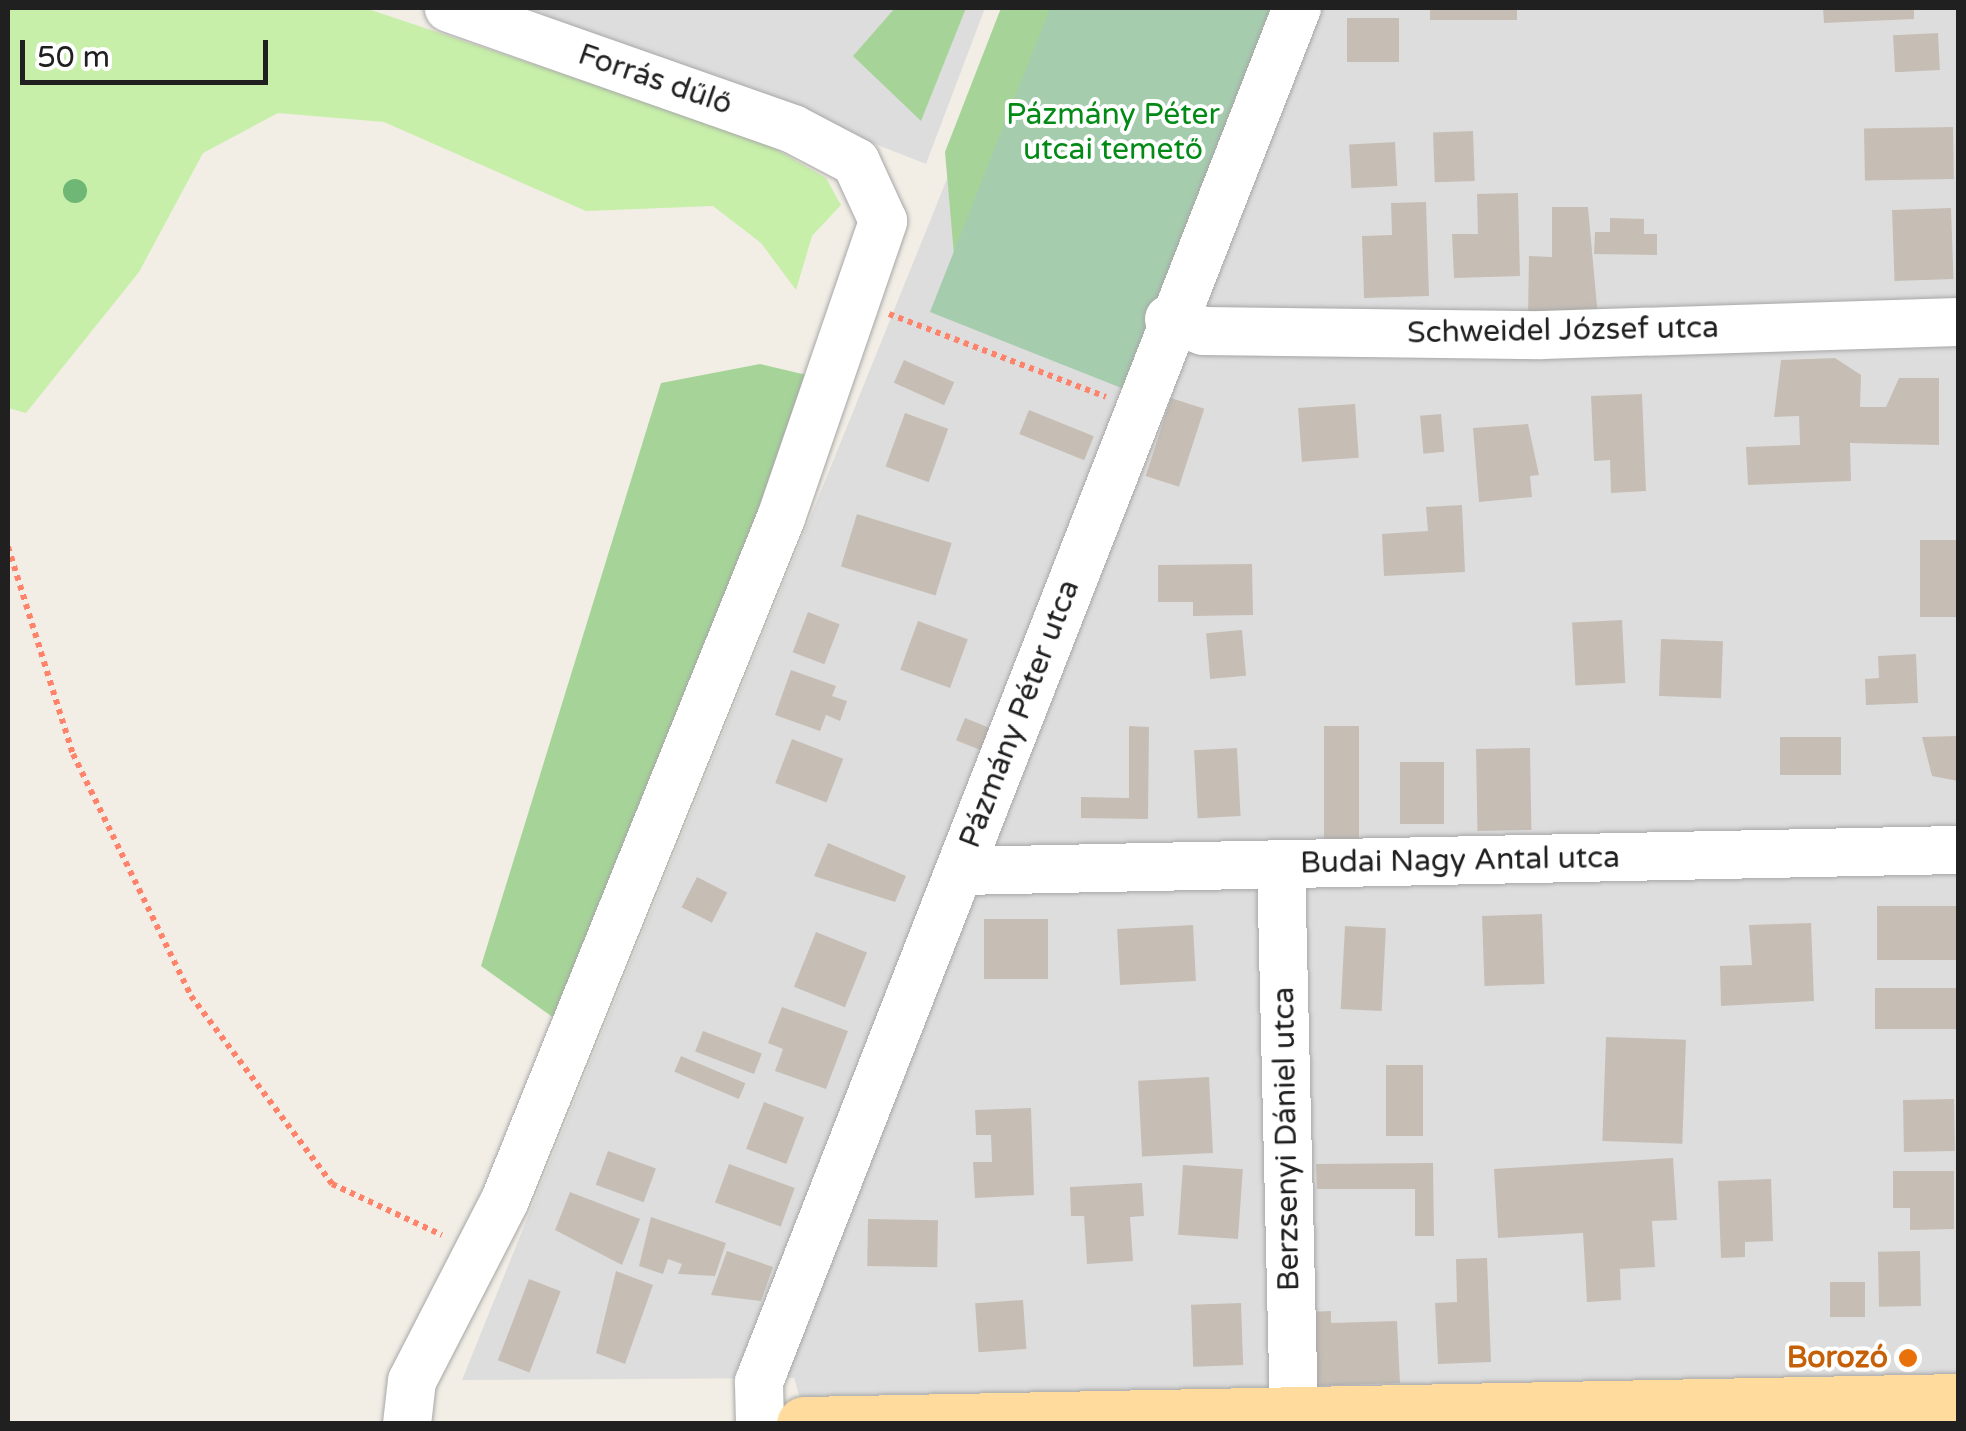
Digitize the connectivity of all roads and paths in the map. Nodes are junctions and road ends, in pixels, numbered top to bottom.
1 (450, 8) edge
2 (1296, 8) edge
3 (858, 302) junction
4 (1168, 319) junction
5 (1958, 322) edge
6 (1135, 408) junction
7 (8, 546) edge
8 (1958, 850) edge
9 (1281, 864) junction
10 (961, 870) junction
11 (476, 1256) junction
12 (1958, 1401) edge
13 (1294, 1414) junction
14 (407, 1424) edge
15 (760, 1424) edge
16 (804, 1424) edge

1 - 3 street, Forrás dűlő
2 - 4 street, Pázmány Péter utca
3 - 6 path
3 - 11 street
4 - 5 street, Schweidel József utca
4 - 6 street, Pázmány Péter utca
6 - 10 street, Pázmány Péter utca
7 - 11 path
8 - 9 street, Budai Nagy Antal utca
9 - 10 street, Budai Nagy Antal utca
9 - 13 street, Berzsenyi Dániel utca
10 - 15 street, Pázmány Péter utca
11 - 14 street
12 - 13 main road
13 - 16 main road

